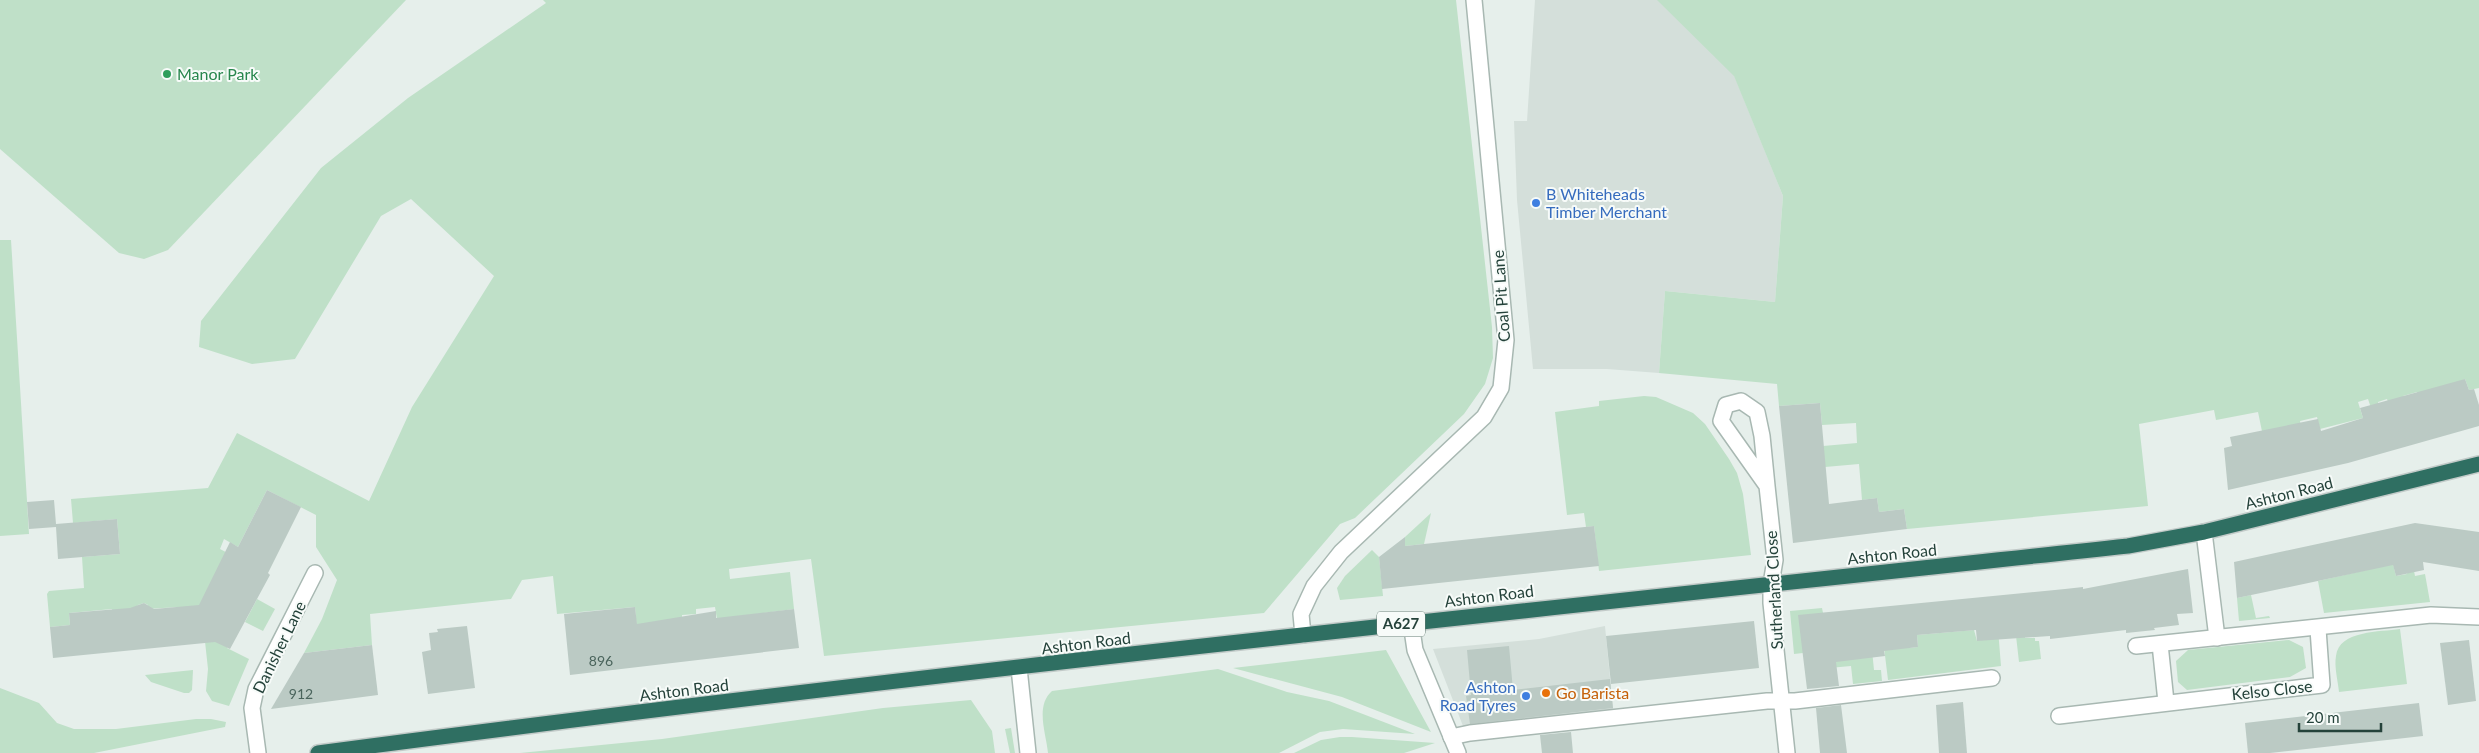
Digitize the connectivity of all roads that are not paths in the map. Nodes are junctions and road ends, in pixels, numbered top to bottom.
1 (1474, 0) edge
2 (2479, 464) edge
3 (1767, 486) junction
4 (2204, 532) junction
5 (315, 573) dead end
6 (1771, 584) junction
7 (2479, 617) edge
8 (1411, 623) junction
9 (2318, 629) junction
10 (1303, 635) junction
11 (2217, 638) junction
12 (2160, 644) junction
13 (2136, 646) dead end
14 (1019, 668) junction
15 (1992, 678) dead end
16 (1782, 701) junction
17 (2166, 702) junction
18 (2059, 716) dead end
19 (1451, 737) junction
20 (258, 753) edge
21 (318, 753) edge
22 (1028, 753) edge
23 (1458, 753) edge
24 (1787, 753) edge

1 - 10 street, Coal Pit Lane
2 - 4 highway, Ashton Road / A627
3 - 3 street, Sutherland Close
3 - 6 street, Sutherland Close
4 - 6 highway, Ashton Road / A627
4 - 11 street
5 - 20 street, Danisher Lane
6 - 8 highway, Ashton Road / A627
6 - 16 street, Sutherland Close
7 - 9 street
8 - 10 highway, Ashton Road / A627
8 - 19 street
9 - 11 street
9 - 17 street, Kelso Close
10 - 14 highway, Ashton Road / A627
11 - 12 street
12 - 13 street
12 - 17 street
14 - 21 highway, Ashton Road / A627
14 - 22 street
15 - 16 street
16 - 19 street
16 - 24 street, Sutherland Close
17 - 18 street, Kelso Close
19 - 23 street

